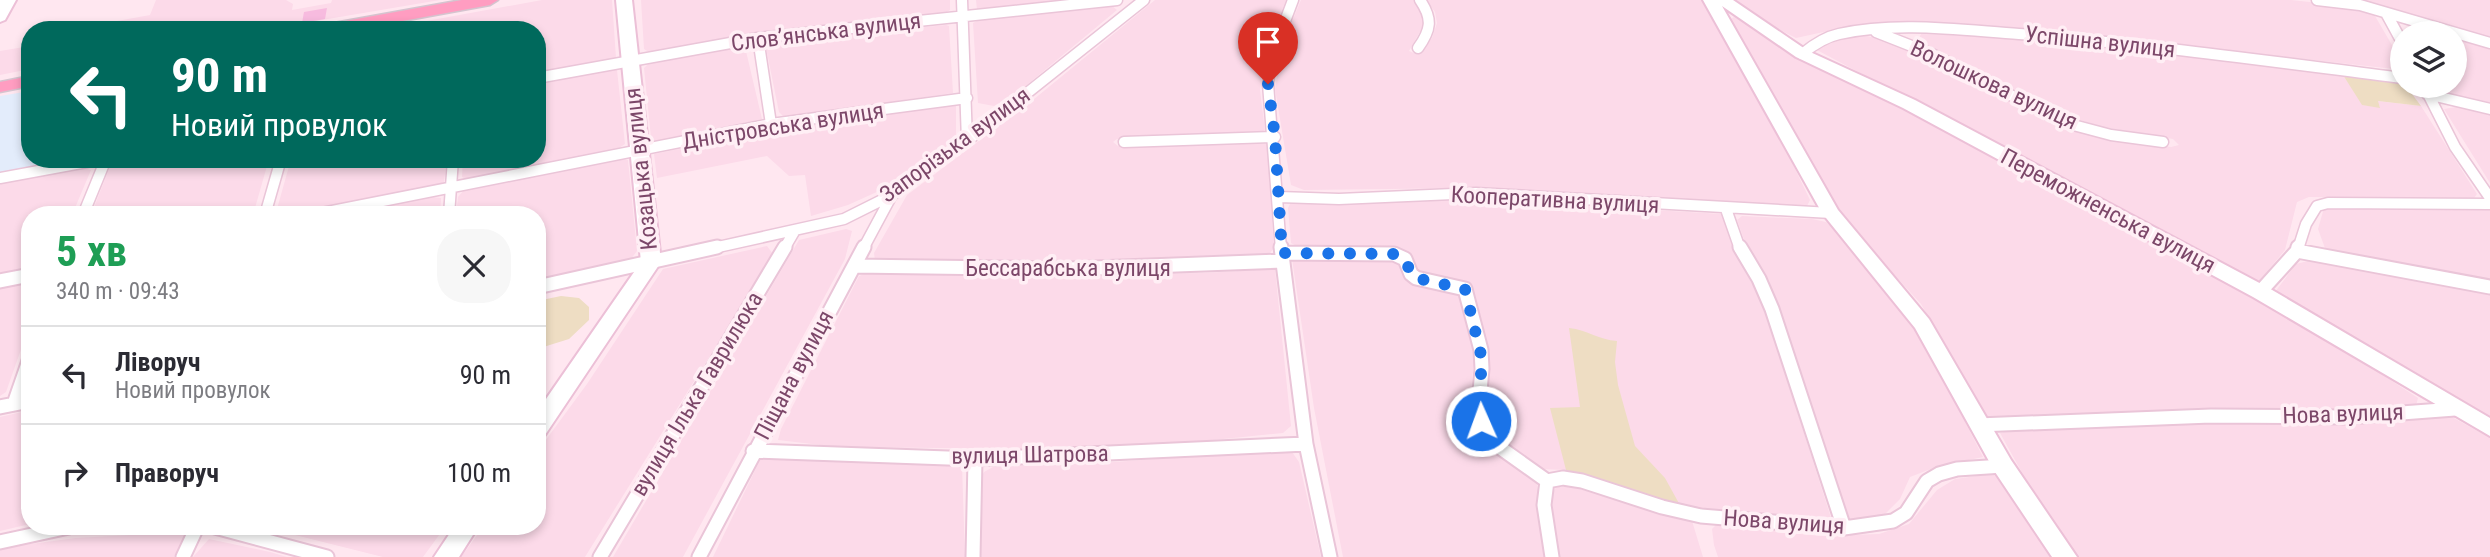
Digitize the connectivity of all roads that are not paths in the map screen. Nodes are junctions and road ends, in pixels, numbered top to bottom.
1 (8, 0) edge
2 (490, 0) edge
3 (624, 0) edge
4 (962, 0) edge
5 (1117, 0) edge
6 (1144, 0) edge
7 (1293, 0) edge
8 (1420, 0) edge
9 (1711, 0) edge
10 (1723, 0) edge
11 (2317, 0) edge
12 (2386, 13) junction
13 (0, 17) edge
14 (962, 17) junction
15 (373, 21) edge
16 (2390, 21) edge
17 (1869, 30) junction
18 (758, 37) junction
19 (2490, 43) edge
20 (1418, 48) dead end
21 (1802, 54) junction
22 (629, 61) junction
23 (546, 76) edge
24 (2390, 76) edge
25 (21, 82) edge
26 (0, 86) edge
27 (967, 98) junction
28 (2430, 98) edge
29 (2453, 98) edge
30 (2490, 109) edge
31 (771, 124) junction
32 (1275, 137) junction
33 (967, 141) junction
34 (1124, 142) dead end
35 (2163, 142) dead end
36 (641, 151) junction
37 (55, 168) edge
38 (101, 168) edge
39 (278, 168) edge
40 (452, 168) edge
41 (0, 178) edge
42 (450, 189) junction
43 (892, 195) junction
44 (1279, 197) junction
45 (2490, 198) edge
46 (2490, 204) edge
47 (86, 206) edge
48 (268, 206) edge
49 (360, 206) edge
50 (449, 206) edge
51 (1726, 209) junction
52 (1831, 213) junction
53 (845, 219) junction
54 (873, 229) junction
55 (794, 232) junction
56 (2297, 251) junction
57 (1282, 257) junction
58 (651, 262) junction
59 (853, 266) junction
60 (21, 277) edge
61 (0, 281) edge
62 (546, 285) edge
63 (2490, 287) edge
64 (2260, 292) junction
65 (21, 377) edge
66 (7, 406) edge
67 (2455, 409) junction
68 (546, 415) edge
69 (1978, 425) junction
70 (2490, 428) edge
71 (1306, 444) junction
72 (754, 450) junction
73 (975, 459) junction
74 (2003, 466) junction
75 (1547, 481) junction
76 (1844, 528) junction
77 (32, 535) edge
78 (193, 535) edge
79 (245, 535) edge
80 (461, 535) edge
81 (0, 542) edge
82 (183, 557) edge
83 (327, 557) edge
84 (446, 557) edge
85 (600, 557) edge
86 (699, 557) edge
87 (973, 557) edge
88 (1330, 557) edge
89 (1552, 557) edge
90 (2065, 557) edge

1 - 13 street
2 - 15 main road
3 - 22 street, Козацька вулиця
4 - 14 street
5 - 14 street, Словʼянська вулиця
6 - 33 street, Запорізька вулиця
7 - 32 street
8 - 20 street
9 - 52 street
10 - 21 street, Переможненська вулиця
11 - 12 street
12 - 16 street
12 - 19 street
14 - 18 street, Словʼянська вулиця
14 - 27 street
17 - 21 street, Успішна вулиця
17 - 24 street, Успішна вулиця
17 - 35 street, Волошкова вулиця
18 - 22 street, Словʼянська вулиця
18 - 31 street
21 - 64 street, Переможненська вулиця
22 - 23 street, Словʼянська вулиця
22 - 36 street, Козацька вулиця
25 - 26 main road
27 - 31 street, Дністровська вулиця
27 - 33 street
28 - 45 street
29 - 30 street
31 - 36 street, Дністровська вулиця
32 - 34 street
32 - 44 street
33 - 43 street, Запорізька вулиця
36 - 42 street, Дністровська вулиця
36 - 58 street, Козацька вулиця
37 - 41 street
38 - 47 street
39 - 48 street
40 - 42 street
42 - 49 street, Дністровська вулиця
42 - 50 street
43 - 53 street, Запорізька вулиця
43 - 54 street, Піщана вулиця
44 - 51 street, Кооперативна вулиця
44 - 57 street
46 - 56 street
51 - 52 street, Кооперативна вулиця
51 - 76 street
52 - 69 street
53 - 54 street
53 - 55 street, Запорізька вулиця
54 - 59 street, Піщана вулиця
55 - 58 street, Запорізька вулиця
55 - 85 street, вулиця Ілька Гаврилюка
56 - 63 street
56 - 64 street
57 - 59 street, Бессарабська вулиця
57 - 71 street
57 - 75 street, Бессарабська вулиця
58 - 62 street, Запорізька вулиця
58 - 68 street, Козацька вулиця
59 - 72 street, Піщана вулиця
60 - 61 street
64 - 67 street, Переможненська вулиця
65 - 66 street
67 - 69 street, Нова вулиця
67 - 70 street, Переможненська вулиця
69 - 74 street
71 - 73 street, вулиця Шатрова
71 - 88 street
72 - 73 street, вулиця Шатрова
72 - 86 street, Піщана вулиця
73 - 87 street
74 - 76 street, Нова вулиця
74 - 90 street
75 - 76 street, Нова вулиця
75 - 89 street
77 - 81 street
78 - 82 street
79 - 83 street
80 - 84 street

